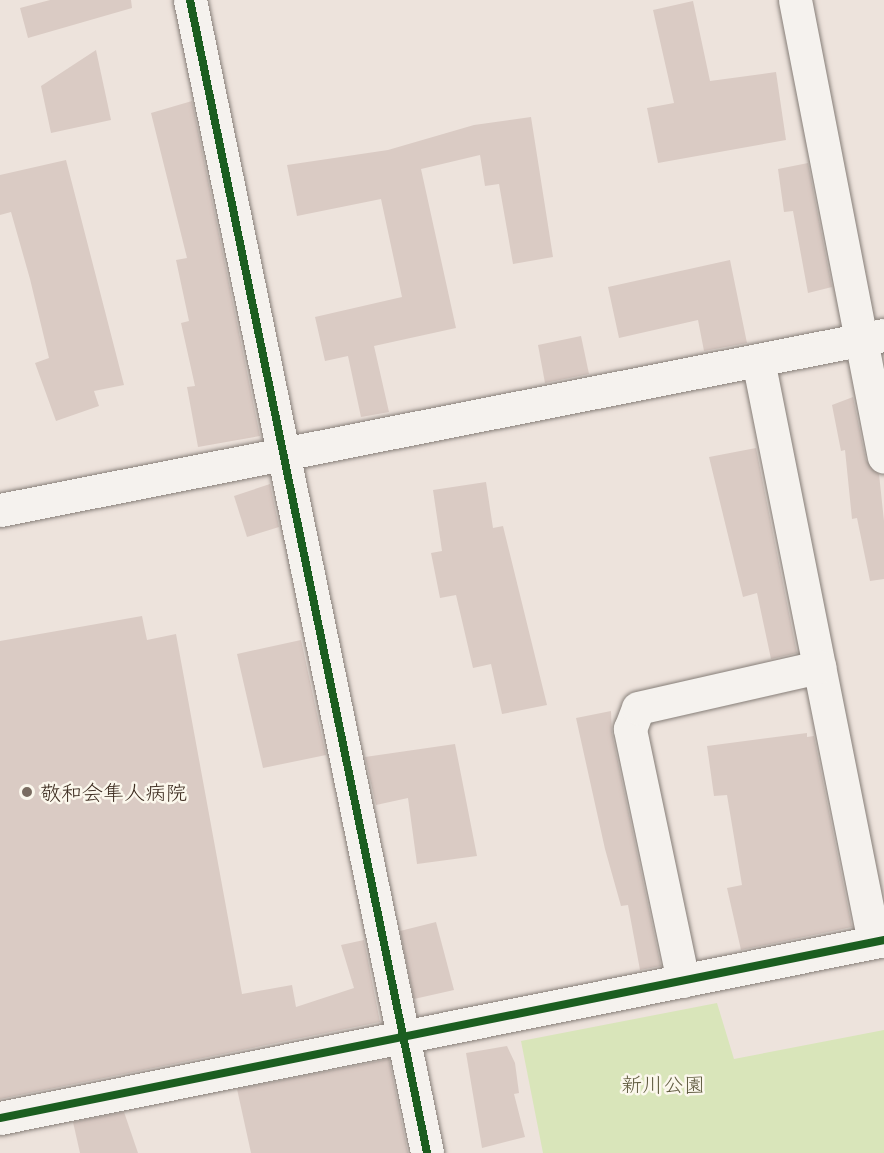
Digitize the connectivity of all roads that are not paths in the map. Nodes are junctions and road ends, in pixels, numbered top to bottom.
1 (190, 0) edge
2 (795, 0) edge
3 (873, 337) edge
4 (758, 360) junction
5 (283, 453) junction
6 (884, 456) edge
7 (0, 510) edge
8 (819, 667) junction
9 (879, 941) edge
10 (683, 981) junction
11 (404, 1037) junction
12 (0, 1118) edge
13 (427, 1153) edge

1 - 5 street
2 - 3 street
3 - 4 street
3 - 6 street
4 - 5 street
4 - 8 street
5 - 7 street
5 - 11 street
8 - 9 street
8 - 10 street
9 - 10 street
10 - 11 street
11 - 12 street
11 - 13 street

